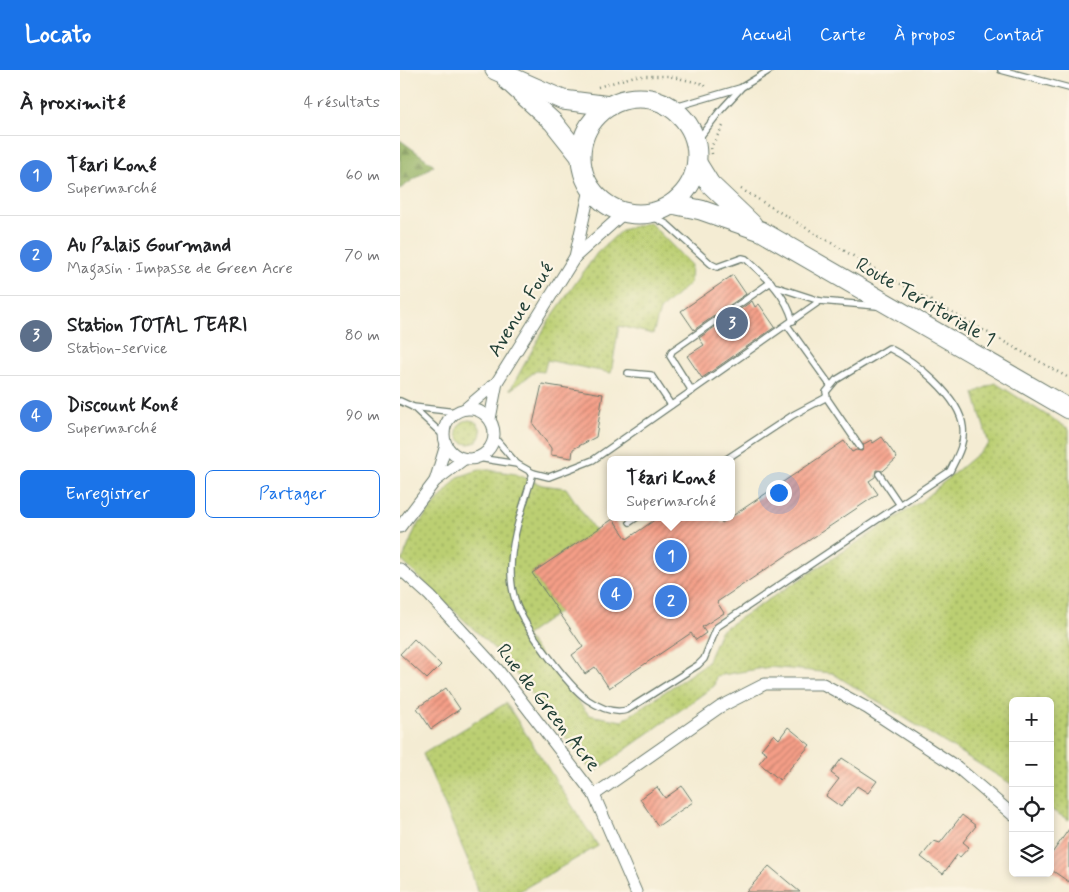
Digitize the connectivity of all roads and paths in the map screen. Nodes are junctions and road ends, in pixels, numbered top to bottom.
1 (770, 70) edge
2 (1001, 70) edge
3 (497, 71) edge
4 (596, 87) dead end
5 (742, 87) junction
6 (1069, 88) edge
7 (711, 96) junction
8 (610, 106) junction
9 (672, 108) junction
10 (720, 110) junction
11 (696, 142) junction
12 (580, 156) junction
13 (705, 160) junction
14 (739, 187) dead end
15 (590, 189) junction
16 (672, 204) junction
17 (624, 213) junction
18 (648, 214) junction
19 (760, 231) junction
20 (575, 257) junction
21 (771, 282) junction
22 (777, 287) junction
23 (820, 301) junction
24 (892, 307) junction
25 (790, 323) junction
26 (628, 373) dead end
27 (1069, 378) edge
28 (497, 382) junction
29 (830, 385) junction
30 (692, 391) junction
31 (826, 397) junction
32 (400, 401) edge
33 (671, 405) junction
34 (413, 407) junction
35 (1069, 409) edge
36 (460, 411) junction
37 (490, 419) junction
38 (494, 437) junction
39 (445, 440) junction
40 (860, 447) dead end
41 (731, 456) edge
42 (478, 458) junction
43 (464, 459) junction
44 (517, 464) junction
45 (533, 473) junction
46 (879, 474) dead end
47 (435, 481) junction
48 (900, 505) junction
49 (400, 528) edge
50 (400, 569) edge
51 (594, 795) junction
52 (1009, 812) edge
53 (636, 892) edge

1 - 5 lane
2 - 6 lane
3 - 8 main road
3 - 12 main road
4 - 7 path
5 - 7 lane
5 - 10 lane
7 - 9 lane
8 - 9 main road
8 - 12 main road
9 - 11 main road
10 - 11 lane
10 - 13 path
11 - 13 main road
12 - 15 main road
13 - 16 main road
13 - 19 main road, Route Territoriale 1
14 - 27 path
15 - 17 main road
15 - 20 street, Avenue Foué
16 - 18 main road
16 - 19 main road, Route Territoriale 1
17 - 18 main road
17 - 20 street, Avenue Foué
18 - 21 lane
19 - 24 main road, Route Territoriale 1
20 - 28 street, Avenue Foué
21 - 22 lane
21 - 30 lane
22 - 23 lane
22 - 25 lane
23 - 24 lane
23 - 25 lane
24 - 35 main road, Route Territoriale 1
25 - 29 lane
25 - 30 lane
26 - 33 lane
28 - 36 street, Avenue Foué
28 - 37 street, Avenue Foué
29 - 31 lane
29 - 48 lane
30 - 33 lane
31 - 40 lane
31 - 41 lane
32 - 34 lane
33 - 45 lane
34 - 36 lane
34 - 39 lane
36 - 37 street
36 - 39 street
37 - 38 street
38 - 42 street
38 - 44 lane
39 - 43 street
39 - 47 street
42 - 43 street
42 - 44 lane
43 - 47 street
44 - 45 lane
45 - 48 lane
46 - 48 lane
47 - 49 street
50 - 51 street, Rue de Green Acre
51 - 52 street
51 - 53 street, Rue de Green Acre

